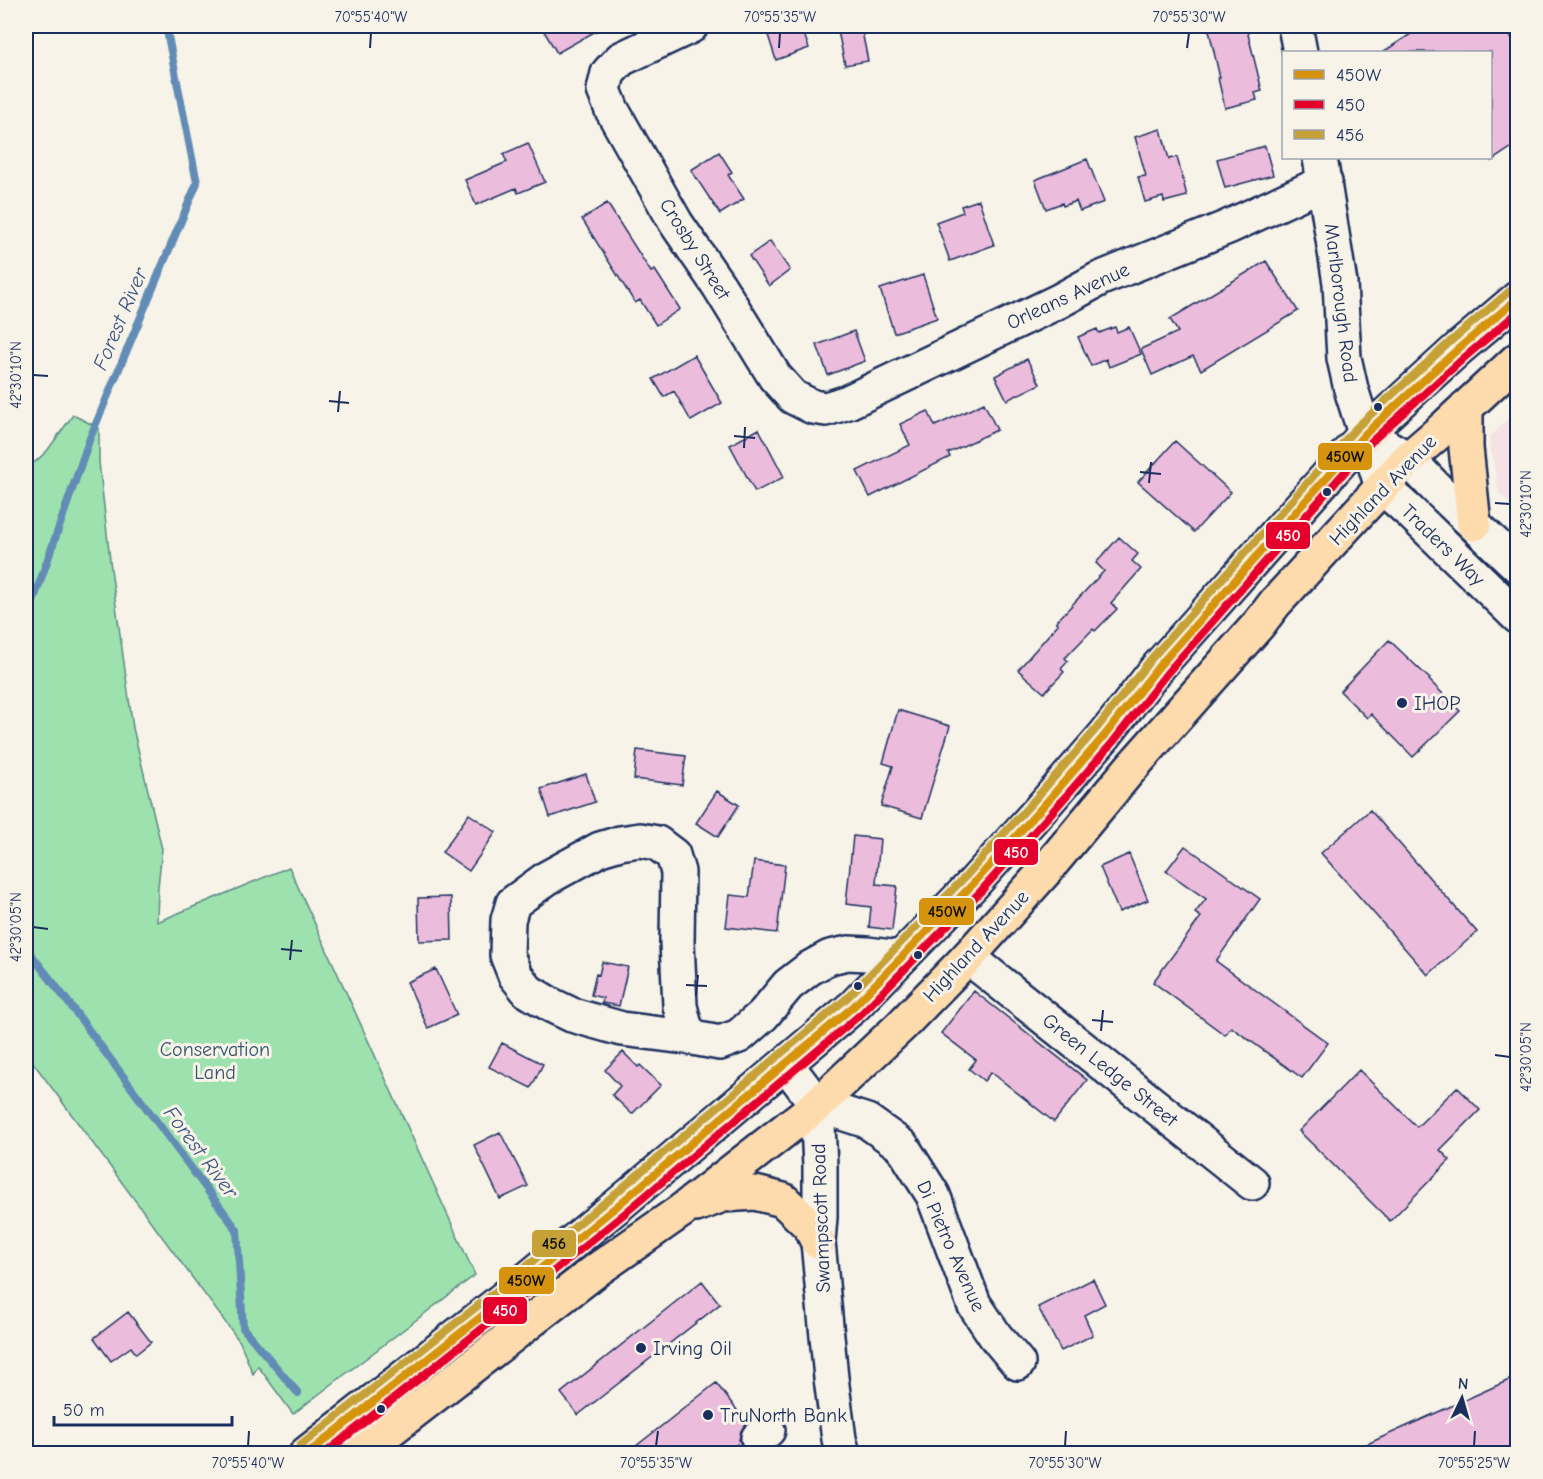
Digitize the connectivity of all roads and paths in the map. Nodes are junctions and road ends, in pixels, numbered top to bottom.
1 (691, 26) edge
2 (1295, 26) edge
3 (1300, 51) edge
4 (1322, 170) edge
5 (1518, 298) edge
6 (1518, 359) edge
7 (813, 407) joint
8 (1466, 407) junction
9 (1365, 434) junction
10 (1408, 459) junction
11 (1382, 487) junction
12 (1474, 524) junction
13 (1518, 566) edge
14 (1518, 617) edge
15 (968, 957) junction
16 (900, 958) junction
17 (693, 1038) junction
18 (786, 1064) junction
19 (817, 1105) junction
20 (1252, 1183) dead end
21 (681, 1211) junction
22 (818, 1242) junction
23 (1018, 1363) dead end
24 (306, 1454) edge
25 (360, 1454) edge
26 (843, 1454) edge

1 - 7 street, Crosby Street
2 - 3 street
4 - 7 street, Orleans Avenue
4 - 9 street, Marlborough Road
5 - 9 main road
6 - 8 main road, Highland Avenue
8 - 10 main road, Highland Avenue
8 - 12 main road
9 - 10 street
9 - 11 street
9 - 16 main road
10 - 11 main road, Highland Avenue
10 - 12 street
11 - 14 street, Traders Way
11 - 15 main road, Highland Avenue
12 - 13 street
15 - 19 main road, Highland Avenue
15 - 20 street, Green Ledge Street
16 - 17 street
16 - 18 main road
17 - 17 street
18 - 19 street
18 - 24 main road
19 - 21 main road, Highland Avenue
19 - 22 street, Swampscott Road
19 - 23 street, Di Pietro Avenue
21 - 22 main road
21 - 25 main road, Highland Avenue
22 - 26 street, Swampscott Road

